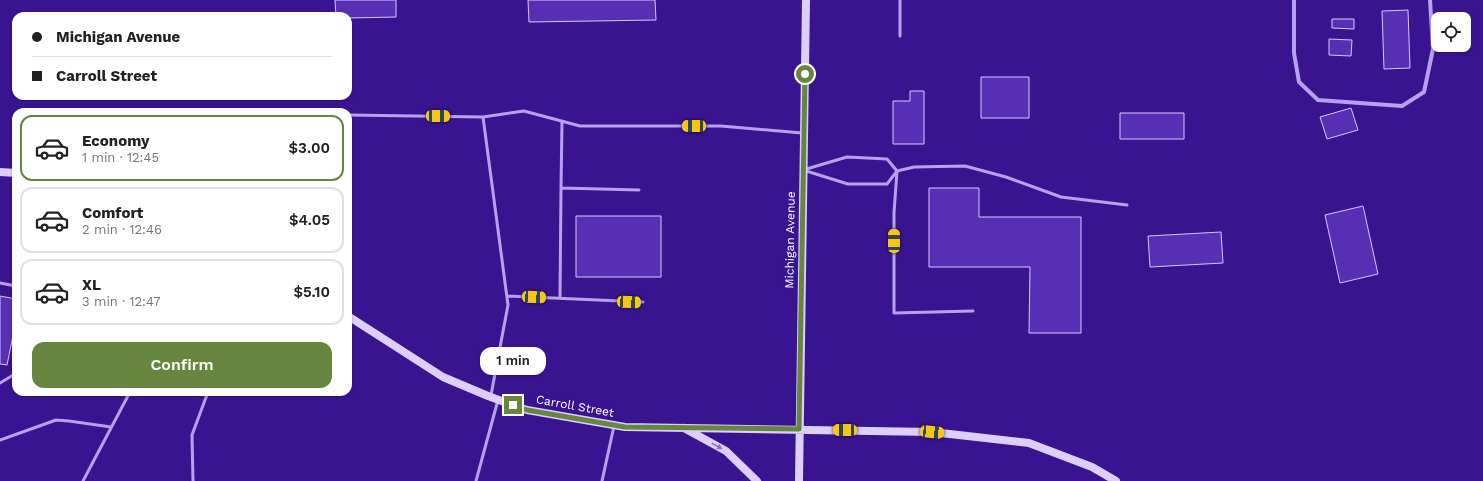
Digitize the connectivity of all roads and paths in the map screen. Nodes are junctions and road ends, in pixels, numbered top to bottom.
1 (806, 0) edge
2 (900, 0) edge
3 (1294, 0) edge
4 (1430, 0) edge
5 (900, 36) dead end
6 (352, 115) edge
7 (483, 117) junction
8 (562, 121) junction
9 (804, 133) junction
10 (803, 170) junction
11 (897, 171) junction
12 (0, 172) edge
13 (12, 173) edge
14 (561, 188) junction
15 (639, 190) dead end
16 (1127, 205) dead end
17 (0, 283) edge
18 (12, 285) edge
19 (507, 296) junction
20 (560, 298) junction
21 (643, 302) dead end
22 (973, 311) dead end
23 (352, 319) edge
24 (12, 376) edge
25 (0, 383) edge
26 (128, 396) edge
27 (207, 396) edge
28 (494, 398) junction
29 (614, 425) junction
30 (111, 427) junction
31 (683, 428) junction
32 (799, 429) junction
33 (0, 440) edge
34 (83, 481) edge
35 (193, 481) edge
36 (476, 481) edge
37 (602, 481) edge
38 (756, 481) edge
39 (799, 481) edge
40 (1116, 481) edge

1 - 9 main road, Michigan Avenue
2 - 5 lane
3 - 4 street
6 - 7 lane
7 - 8 lane
7 - 19 lane
8 - 9 lane
8 - 14 lane
9 - 10 main road, Michigan Avenue
10 - 11 lane
10 - 11 lane
10 - 32 main road, Michigan Avenue
11 - 16 lane
11 - 22 lane
12 - 13 main road
14 - 15 lane
14 - 20 lane
17 - 18 lane
19 - 20 lane
19 - 28 lane
20 - 21 lane
23 - 28 main road, Carroll Street
24 - 25 lane
26 - 30 lane
27 - 35 lane
28 - 29 main road, Carroll Street
28 - 36 lane
29 - 31 main road, Carroll Street
29 - 37 lane
30 - 33 lane
30 - 34 lane
31 - 32 main road, Carroll Street
31 -> 38 main road
32 - 39 main road, Michigan Avenue
32 - 40 main road, Carroll Street

